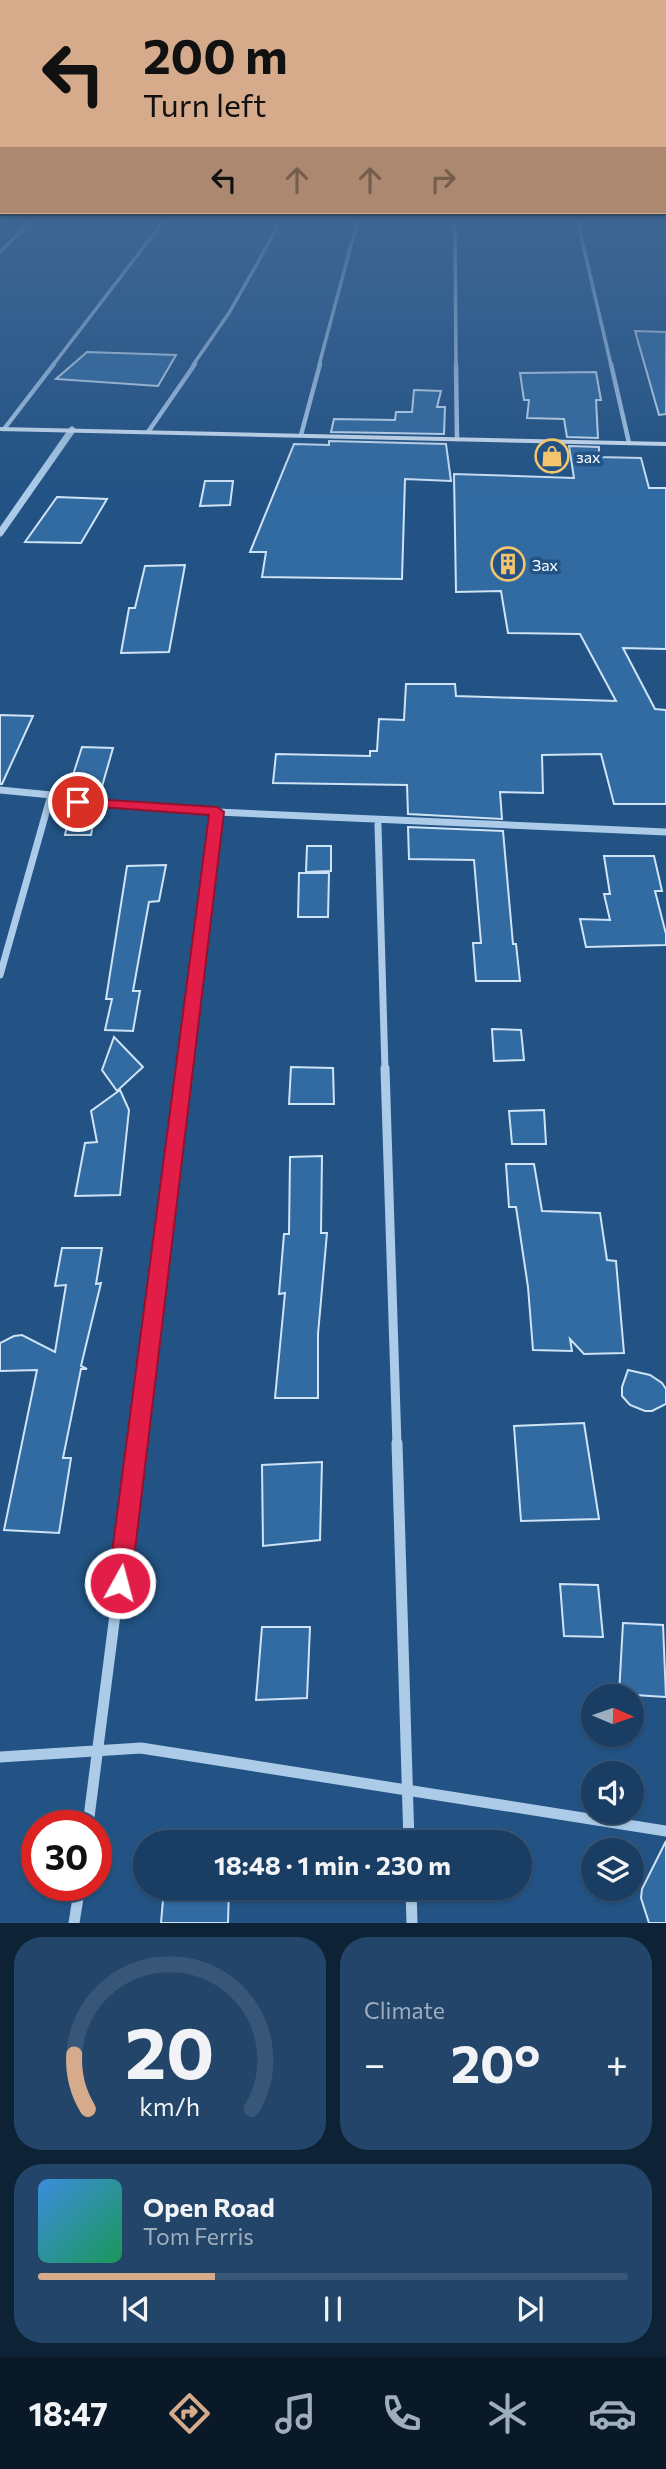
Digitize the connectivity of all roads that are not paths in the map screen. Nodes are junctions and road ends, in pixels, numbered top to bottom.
1 (92, 313) edge
2 (229, 313) edge
3 (333, 313) edge
4 (456, 313) edge
5 (599, 313) edge
6 (2, 429) edge
7 (72, 430) junction
8 (148, 432) junction
9 (301, 435) junction
10 (457, 439) junction
11 (629, 443) junction
12 (666, 444) edge
13 (0, 533) edge
14 (0, 790) edge
15 (51, 795) junction
16 (217, 812) junction
17 (378, 825) dead end
18 (666, 832) edge
19 (0, 975) edge
20 (99, 1749) junction
21 (0, 1757) edge
22 (407, 1790) junction
23 (90, 1810) edge
24 (409, 1830) edge
25 (666, 1831) edge
26 (411, 1900) edge
27 (77, 1901) edge
28 (74, 1923) edge
29 (412, 1923) edge

1 - 6 street
2 - 8 street
3 - 9 street
4 - 10 street
5 - 11 street
6 - 7 main road
7 - 8 main road
7 - 13 street
8 - 9 main road
9 - 10 main road
10 - 11 main road
11 - 12 main road
14 - 15 street
15 - 16 street
15 - 19 street
16 - 18 street
16 - 20 street
17 - 22 street
20 - 21 street
20 - 22 street
20 - 23 street
22 - 24 street
22 - 25 street
26 - 29 street
27 - 28 street

